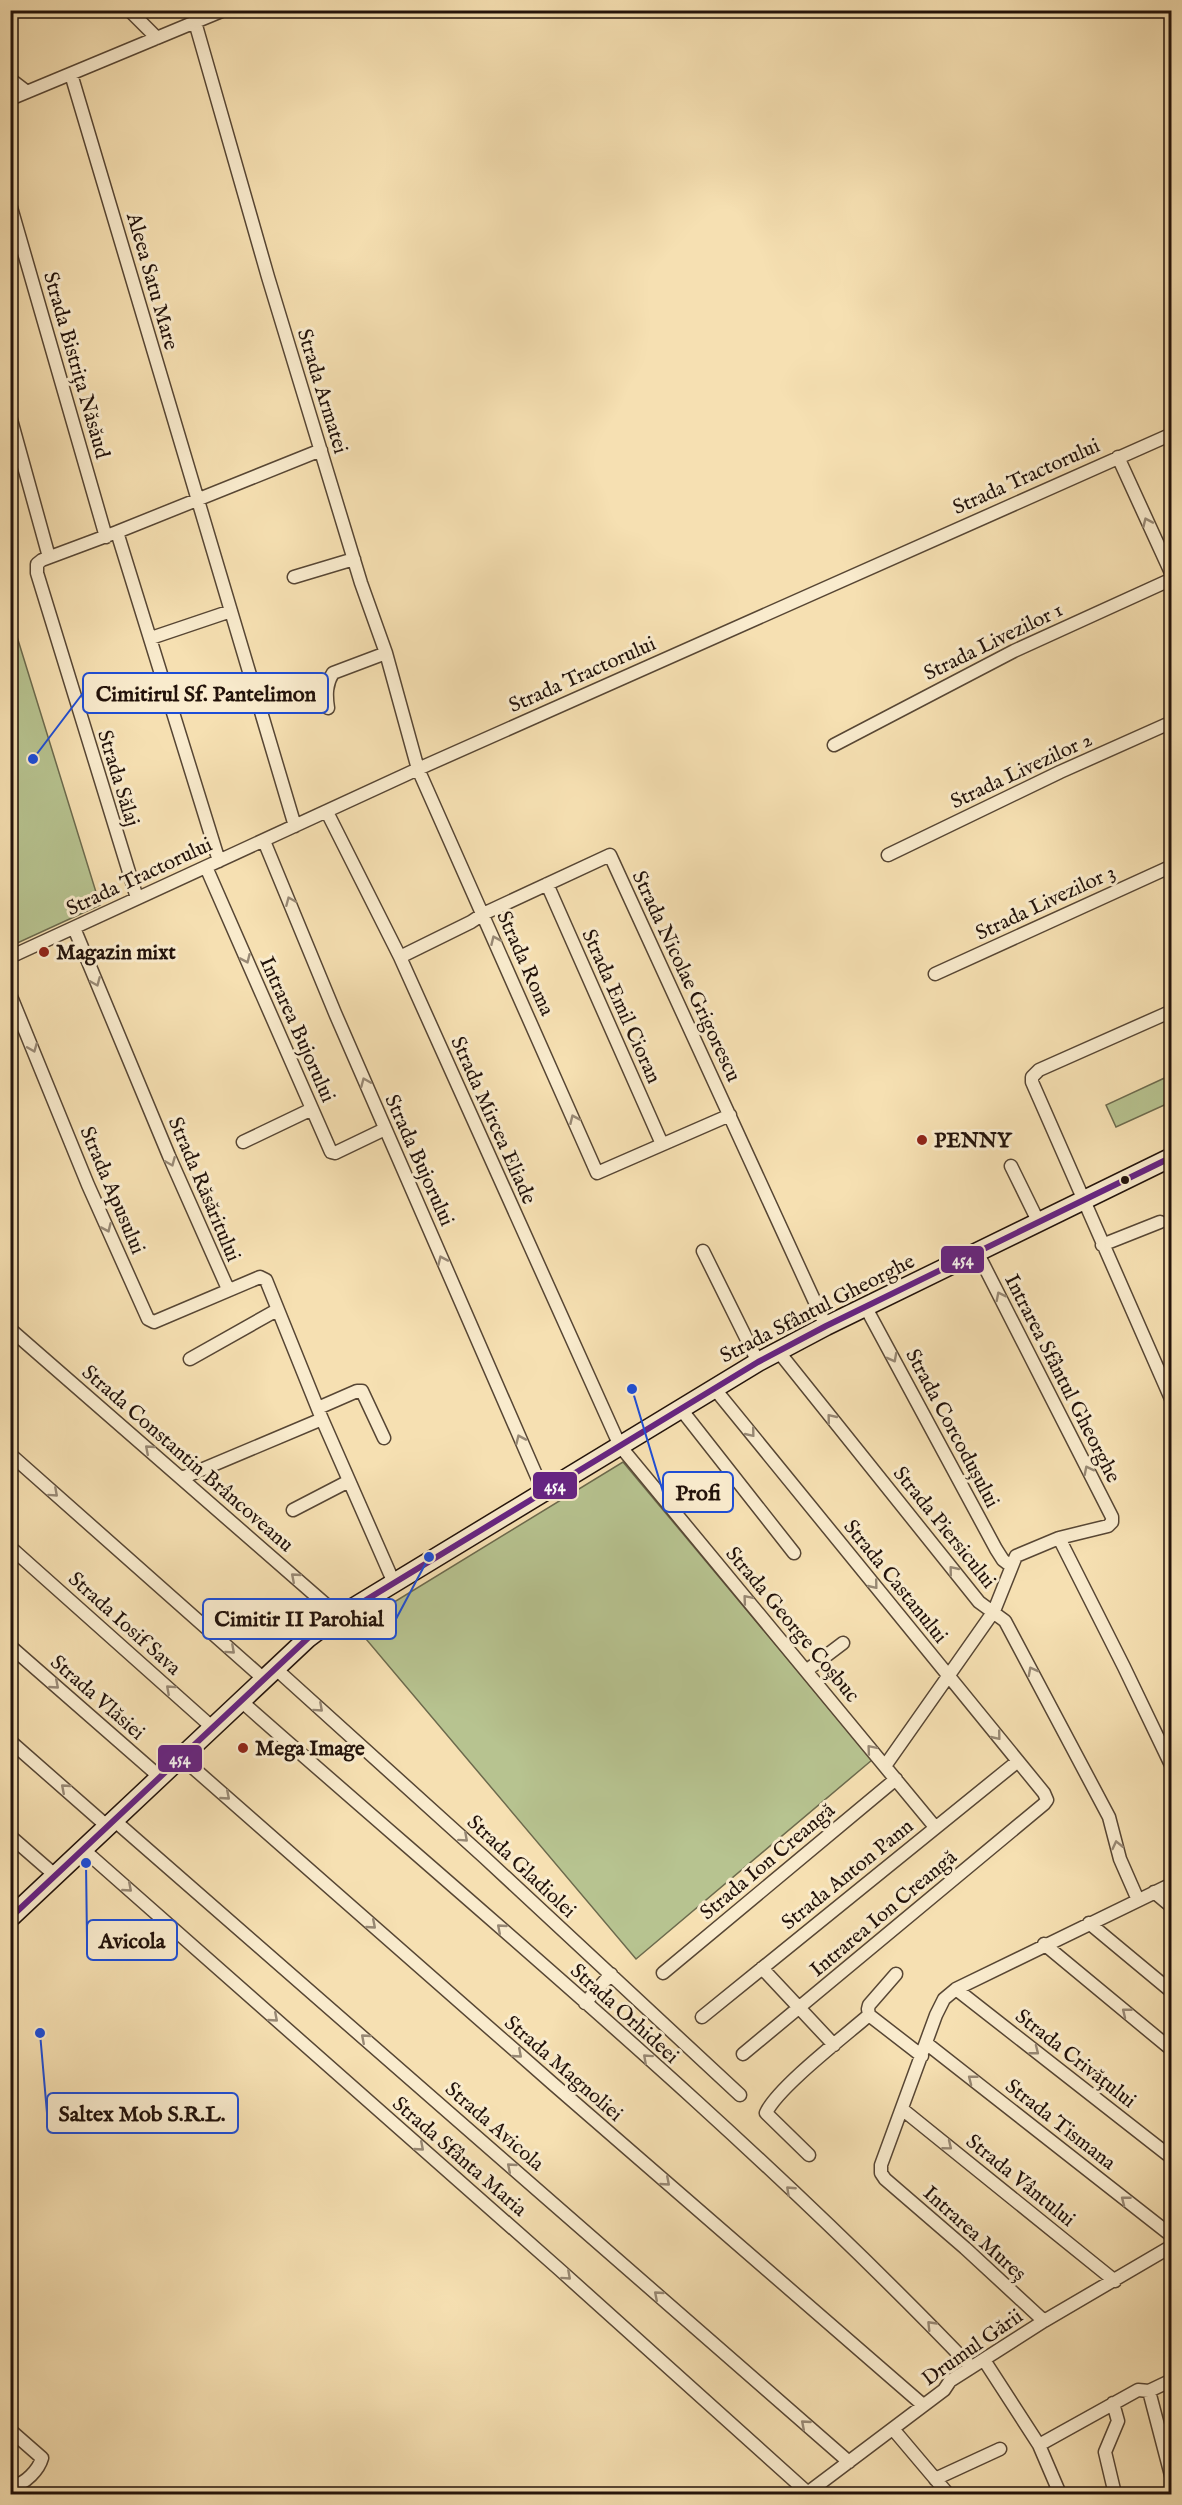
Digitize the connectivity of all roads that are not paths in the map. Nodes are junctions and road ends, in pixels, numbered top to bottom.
1 (129, 10) edge
2 (224, 10) edge
3 (195, 22) junction
4 (157, 38) junction
5 (71, 74) junction
6 (10, 79) edge
7 (27, 92) junction
8 (10, 99) edge
9 (10, 204) edge
10 (10, 416) edge
11 (1172, 434) edge
12 (321, 450) junction
13 (1118, 457) junction
14 (198, 499) junction
15 (112, 534) junction
16 (49, 557) junction
17 (354, 559) junction
18 (294, 577) dead end
19 (1172, 577) edge
20 (231, 611) junction
21 (151, 638) junction
22 (386, 653) junction
23 (328, 708) dead end
24 (1172, 722) edge
25 (834, 745) dead end
26 (418, 769) junction
27 (327, 812) junction
28 (295, 826) junction
29 (264, 841) junction
30 (888, 855) dead end
31 (219, 861) junction
32 (1172, 866) edge
33 (206, 867) junction
34 (547, 884) junction
35 (137, 898) junction
36 (483, 914) junction
37 (74, 927) junction
38 (10, 957) edge
39 (400, 957) junction
40 (935, 974) dead end
41 (10, 994) edge
42 (1172, 1011) edge
43 (312, 1109) junction
44 (730, 1115) junction
45 (385, 1129) junction
46 (243, 1142) dead end
47 (662, 1144) junction
48 (1172, 1157) edge
49 (1011, 1166) dead end
50 (1082, 1200) junction
51 (1038, 1221) junction
52 (1160, 1222) dead end
53 (1102, 1245) junction
54 (703, 1251) dead end
55 (977, 1252) junction
56 (228, 1289) junction
57 (865, 1306) junction
58 (277, 1310) junction
59 (826, 1326) junction
60 (10, 1329) edge
61 (778, 1351) junction
62 (190, 1359) dead end
63 (758, 1362) junction
64 (714, 1388) junction
65 (1172, 1401) edge
66 (680, 1408) junction
67 (320, 1414) junction
68 (384, 1438) dead end
69 (620, 1446) junction
70 (10, 1454) edge
71 (182, 1478) junction
72 (349, 1481) junction
73 (544, 1493) junction
74 (293, 1510) dead end
75 (1059, 1538) junction
76 (10, 1547) edge
77 (794, 1553) dead end
78 (1011, 1566) junction
79 (394, 1583) junction
80 (994, 1611) junction
81 (339, 1616) junction
82 (843, 1643) dead end
83 (10, 1646) edge
84 (806, 1671) junction
85 (270, 1674) junction
86 (947, 1675) junction
87 (241, 1701) junction
88 (213, 1728) junction
89 (10, 1741) edge
90 (182, 1758) junction
91 (1018, 1761) junction
92 (885, 1767) junction
93 (1172, 1767) edge
94 (161, 1778) junction
95 (896, 1779) junction
96 (1047, 1800) joint
97 (112, 1824) junction
98 (935, 1827) junction
99 (10, 1836) edge
100 (84, 1850) junction
101 (56, 1876) junction
102 (1172, 1884) edge
103 (1154, 1892) junction
104 (1138, 1900) junction
105 (1172, 1907) edge
106 (10, 1918) edge
107 (1089, 1923) junction
108 (1044, 1944) junction
109 (762, 1968) junction
110 (663, 1973) dead end
111 (611, 1974) junction
112 (896, 1974) dead end
113 (956, 1989) junction
114 (1172, 1992) edge
115 (585, 2002) junction
116 (799, 2008) junction
117 (869, 2015) junction
118 (702, 2017) dead end
119 (834, 2045) junction
120 (924, 2049) junction
121 (1172, 2050) edge
122 (743, 2054) dead end
123 (740, 2095) dead end
124 (902, 2109) junction
125 (809, 2154) dead end
126 (1172, 2158) edge
127 (1172, 2236) edge
128 (1172, 2246) edge
129 (1115, 2281) junction
130 (1044, 2321) junction
131 (984, 2360) junction
132 (971, 2367) junction
133 (1172, 2380) edge
134 (1149, 2391) junction
135 (1113, 2403) junction
136 (923, 2405) junction
137 (892, 2429) junction
138 (10, 2430) edge
139 (1039, 2445) junction
140 (999, 2449) dead end
141 (849, 2462) junction
142 (1172, 2478) edge
143 (934, 2479) junction
144 (12, 2486) edge
145 (807, 2494) edge
146 (948, 2494) edge
147 (1060, 2494) edge
148 (1115, 2494) edge

1 - 4 street
2 - 3 street
3 - 4 street
3 - 12 street, Strada Armatei
4 - 5 street
5 - 7 street
5 - 14 street, Aleea Satu Mare
6 - 7 street
7 - 8 street
9 - 15 street, Strada Bistrița Năsăud
10 - 16 street
11 - 13 street, Strada Tractorului
12 - 14 street
12 - 17 street, Strada Armatei
19 -> 13 street
13 - 26 street, Strada Tractorului
14 - 15 street
14 - 20 street, Aleea Satu Mare
15 - 16 street
15 - 21 street, Strada Bistrița Năsăud
16 - 35 street, Strada Sălaj
17 - 18 street
17 - 22 street, Strada Armatei
19 - 25 street, Strada Livezilor 1
20 - 21 street
20 - 28 street, Aleea Satu Mare
21 - 31 street, Strada Bistrița Năsăud
22 - 23 street
22 - 26 street, Strada Armatei
24 - 30 street, Strada Livezilor 2
26 - 27 street, Strada Tractorului
26 - 36 street, Strada Roma
27 - 28 street, Strada Tractorului
27 - 39 street, Strada Mircea Eliade
28 - 29 street, Strada Tractorului
29 - 31 street, Strada Tractorului
45 -> 29 street, Strada Bujorului
31 - 33 street, Strada Tractorului
32 - 40 street, Strada Livezilor 3
33 - 35 street, Strada Tractorului
33 -> 43 street, Intrarea Bujorului
34 - 36 street, Strada Nicolae Grigorescu
34 - 44 street, Strada Nicolae Grigorescu
34 - 47 street, Strada Emil Cioran
35 - 37 street, Strada Tractorului
36 - 39 street, Strada Nicolae Grigorescu
47 -> 36 street, Strada Roma
37 - 38 street, Strada Tractorului
37 -> 56 street, Strada Răsăritului
39 - 69 street, Strada Mircea Eliade
41 -> 56 street, Strada Apusului
42 - 50 street
43 - 45 street, Intrarea Bujorului
43 - 46 street
44 - 47 street
44 - 59 street, Strada Nicolae Grigorescu
73 -> 45 street, Strada Bujorului
48 - 50 street, Strada Sfântul Gheorghe
49 - 51 street
50 - 51 street, Strada Sfântul Gheorghe
50 - 53 street
51 - 55 street, Strada Sfântul Gheorghe
52 - 53 street
53 - 65 street
54 - 63 street
55 - 57 street, Strada Sfântul Gheorghe
75 -> 55 street, Intrarea Sfântul Gheorghe
56 - 58 street, Strada Răsăritului
57 - 59 street, Strada Sfântul Gheorghe
57 -> 78 street, Strada Corcodușului
58 - 62 street
58 - 67 street, Strada Răsăritului
59 - 61 street, Strada Sfântul Gheorghe
71 -> 60 street, Strada Constantin Brâncoveanu
61 - 63 street, Strada Sfântul Gheorghe
80 -> 61 street, Strada Piersicului
63 - 64 street, Strada Sfântul Gheorghe
64 - 66 street, Strada Sfântul Gheorghe
64 -> 86 street, Strada Castanului
66 - 69 street, Strada Sfântul Gheorghe
66 - 77 street
67 - 68 street
67 - 71 street
67 - 72 street, Strada Răsăritului
69 - 73 street, Strada Sfântul Gheorghe
84 -> 69 street, Strada George Coșbuc
70 -> 85 street, Strada Gladiolei
81 -> 71 street, Strada Constantin Brâncoveanu
72 - 74 street
72 - 79 street, Strada Răsăritului
73 - 79 street, Strada Sfântul Gheorghe
75 - 78 street
75 - 93 street
88 -> 76 street, Strada Iosif Sava
78 - 80 street
79 - 81 street, Strada Sfântul Gheorghe
80 - 86 street
104 -> 80 street, Strada Piersicului
81 - 85 street, Strada Sfântul Gheorghe
82 - 84 street
83 -> 94 street, Strada Vlăsiei
92 -> 84 street, Strada George Coșbuc
85 - 87 street, Strada Sfântul Gheorghe
85 -> 111 street, Strada Gladiolei
86 -> 91 street, Strada Castanului
86 - 92 street
87 - 88 street, Strada Sfântul Gheorghe
115 -> 87 street, Strada Orhideei
88 - 90 street, Strada Sfântul Gheorghe
97 -> 89 street, Strada Avicola
90 - 94 street, Strada Sfântul Gheorghe
90 -> 136 street, Strada Magnoliei
91 - 96 street, Strada Castanului
91 - 98 street, Strada Anton Pann
92 - 95 street, Strada George Coșbuc
94 - 97 street, Strada Sfântul Gheorghe
95 - 98 street, Strada George Coșbuc
95 - 110 street, Strada Ion Creangă
96 - 116 street, Intrarea Ion Creangă
97 - 100 street, Strada Sfântul Gheorghe
141 -> 97 street, Strada Avicola
98 - 109 street, Strada Anton Pann
99 - 101 street
100 - 101 street, Strada Sfântul Gheorghe
100 -> 145 street, Strada Sfânta Maria
101 - 106 street, Strada Sfântul Gheorghe
102 - 103 street
103 - 104 street
103 - 105 street
104 - 107 street
107 - 108 street
107 - 114 street
108 - 113 street
121 -> 108 street
109 - 116 street
109 - 118 street, Strada Anton Pann
111 - 115 street
111 - 123 street, Strada Gladiolei
112 - 117 street
113 - 120 street
113 -> 126 street, Strada Crivățului
132 -> 115 street, Strada Orhideei
116 - 119 street
116 - 122 street, Intrarea Ion Creangă
117 - 119 street
117 - 120 street, Strada Tismana
119 - 125 street
120 - 124 street
127 -> 120 street, Strada Tismana
124 -> 129 street, Strada Vântului
124 - 130 street, Intrarea Mureș
128 - 129 street, Drumul Gării
129 - 130 street, Drumul Gării
130 - 131 street, Drumul Gării
131 - 132 street, Drumul Gării
131 - 139 street
132 - 136 street, Drumul Gării
133 - 134 street
134 - 135 street
134 - 142 street
135 - 139 street
135 - 148 street
136 - 137 street, Drumul Gării
137 - 141 street, Drumul Gării
137 - 143 street
138 - 144 street
139 - 147 street
140 - 143 street
141 - 145 street, Drumul Gării
143 - 146 street

